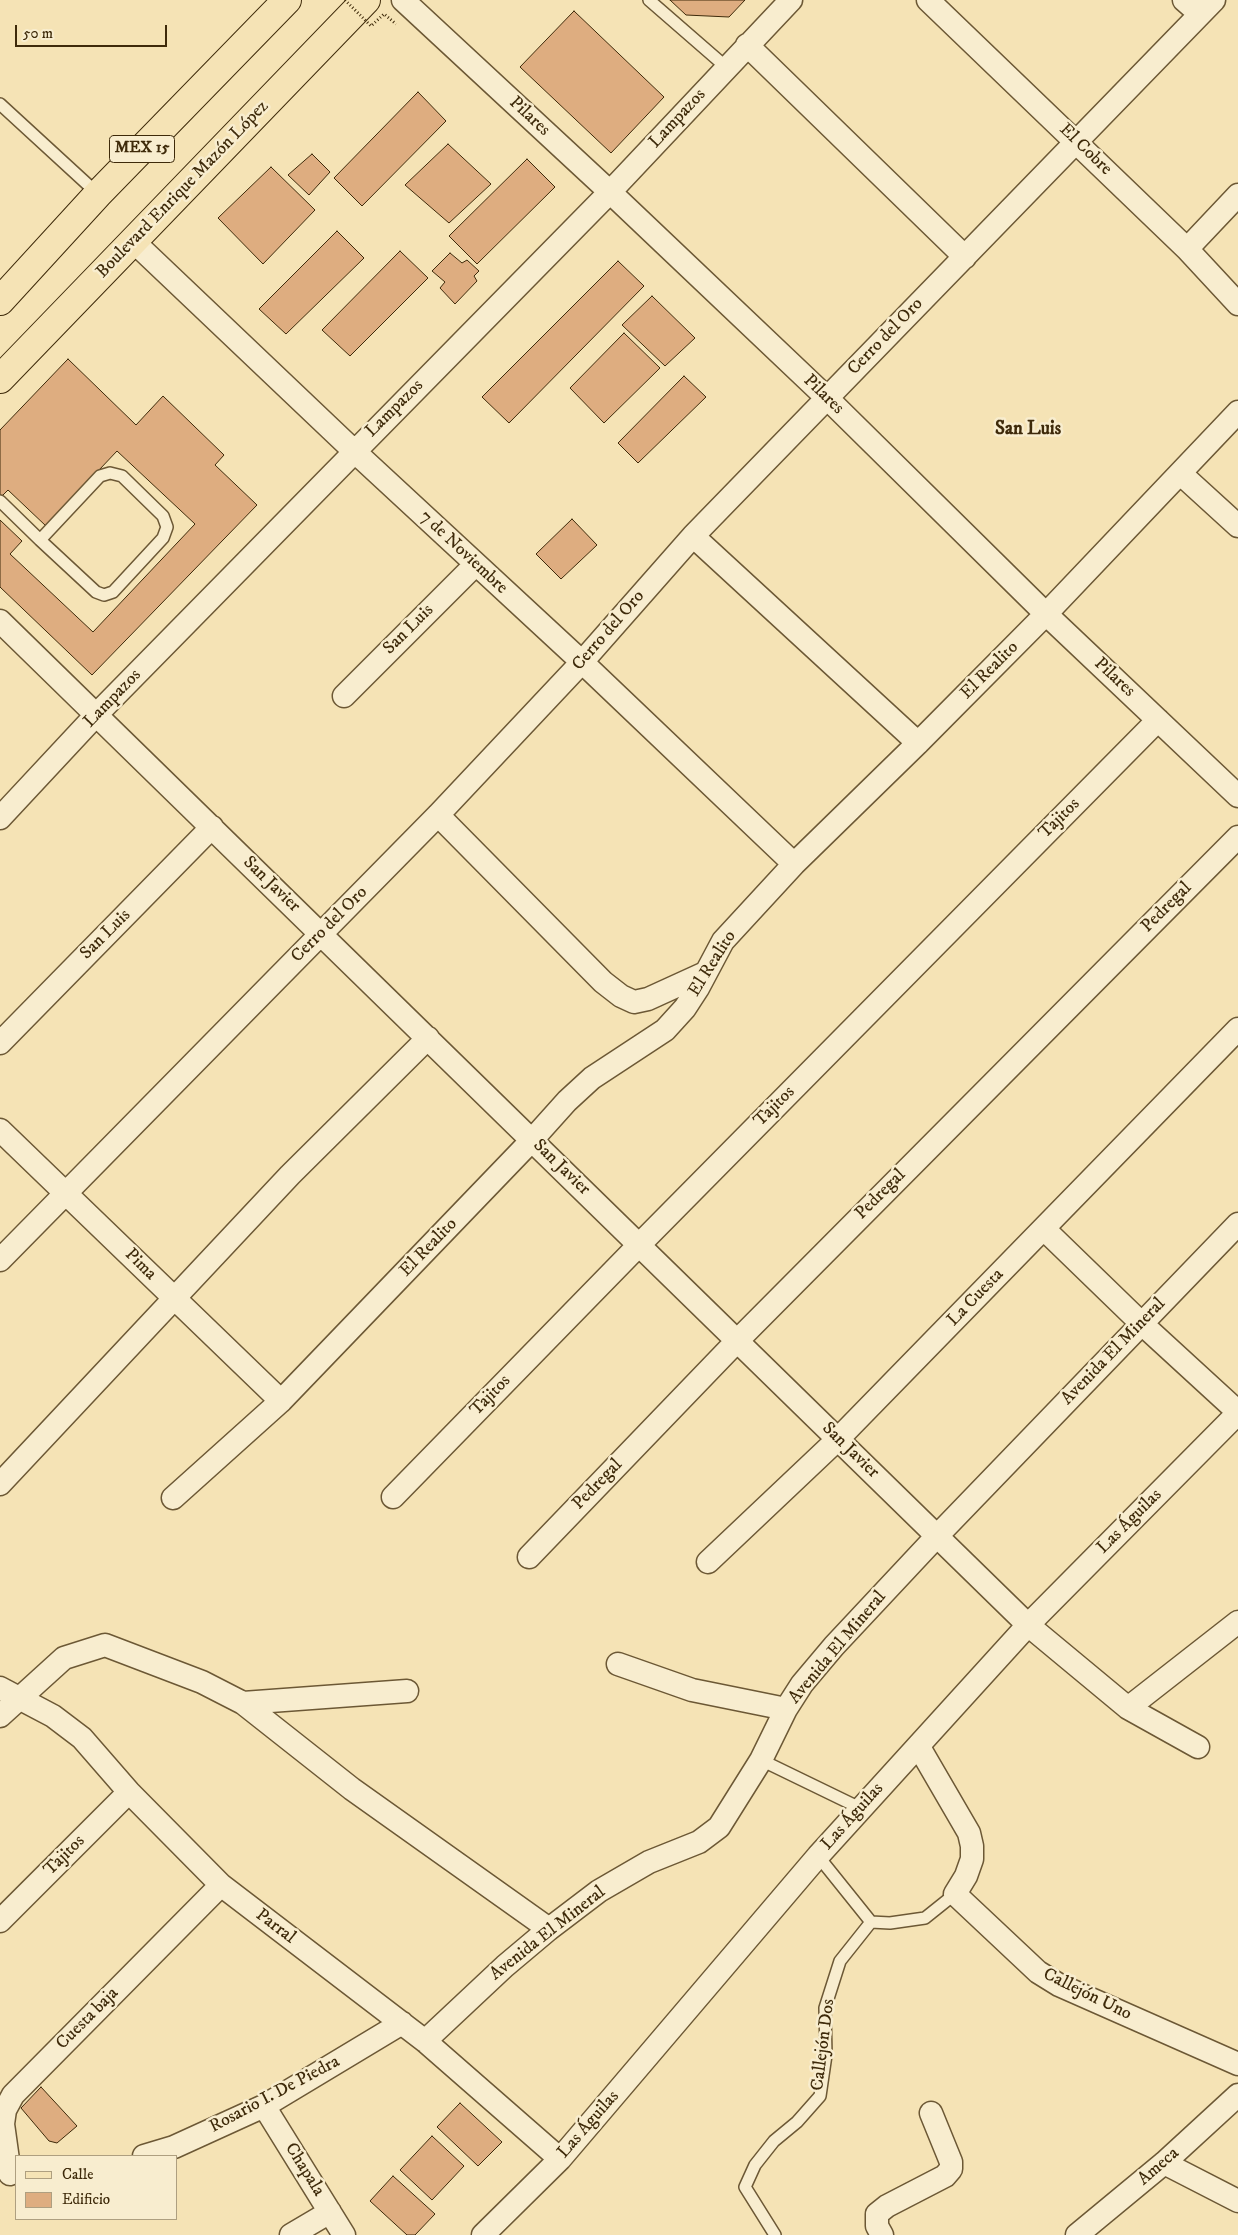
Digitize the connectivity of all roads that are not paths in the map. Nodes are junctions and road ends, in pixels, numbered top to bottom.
1 (287, 0) edge
2 (366, 0) edge
3 (403, 0) edge
4 (649, 0) edge
5 (791, 0) edge
6 (928, 0) edge
7 (1200, 5) edge
8 (747, 46) junction
9 (726, 67) junction
10 (0, 104) edge
11 (1077, 142) junction
12 (610, 192) junction
13 (98, 194) junction
14 (1238, 195) edge
15 (133, 241) junction
16 (1187, 249) junction
17 (964, 257) junction
18 (3, 293) edge
19 (1238, 304) edge
20 (0, 379) edge
21 (827, 398) junction
22 (1238, 412) edge
23 (354, 451) junction
24 (1181, 474) junction
25 (0, 501) edge
26 (1238, 526) edge
27 (693, 536) junction
28 (40, 540) junction
29 (475, 565) junction
30 (1046, 614) junction
31 (0, 621) edge
32 (582, 662) junction
33 (344, 696) dead end
34 (96, 715) junction
35 (1158, 720) junction
36 (918, 743) junction
37 (1238, 796) edge
38 (438, 815) junction
39 (0, 818) edge
40 (212, 828) junction
41 (1238, 838) edge
42 (794, 864) junction
43 (322, 934) junction
44 (705, 973) junction
45 (1238, 1029) edge
46 (428, 1038) junction
47 (0, 1043) edge
48 (0, 1130) edge
49 (532, 1140) junction
50 (65, 1192) junction
51 (1238, 1224) edge
52 (1044, 1229) junction
53 (639, 1245) junction
54 (0, 1260) edge
55 (174, 1299) junction
56 (1141, 1324) junction
57 (737, 1341) junction
58 (281, 1401) junction
59 (1238, 1413) edge
60 (838, 1439) junction
61 (0, 1484) edge
62 (394, 1497) dead end
63 (173, 1498) dead end
64 (937, 1536) junction
65 (529, 1557) dead end
66 (708, 1562) dead end
67 (1238, 1622) edge
68 (1028, 1625) junction
69 (618, 1664) dead end
70 (407, 1691) dead end
71 (9, 1693) edge
72 (243, 1703) junction
73 (1128, 1708) junction
74 (786, 1709) junction
75 (0, 1716) edge
76 (920, 1746) junction
77 (1198, 1747) dead end
78 (761, 1760) junction
79 (129, 1792) junction
80 (860, 1808) junction
81 (818, 1856) junction
82 (221, 1885) junction
83 (955, 1894) junction
84 (0, 1921) edge
85 (871, 1922) junction
86 (549, 1929) junction
87 (402, 2024) junction
88 (426, 2041) junction
89 (1238, 2064) edge
90 (1238, 2095) edge
91 (264, 2106) junction
92 (931, 2113) dead end
93 (148, 2155) edge
94 (560, 2159) junction
95 (1164, 2163) junction
96 (9, 2174) edge
97 (1238, 2201) edge
98 (330, 2212) junction
99 (291, 2235) edge
100 (344, 2235) edge
101 (483, 2235) edge
102 (775, 2235) edge
103 (882, 2235) edge
104 (1077, 2235) edge

1 - 13 main road, MEX 15
2 - 15 main road, Boulevard Enrique Mazón López / MEX 15
3 - 12 street, Pilares
4 - 9 lane
5 - 8 street, Lampazos
6 - 11 street, El Cobre
7 - 11 street, Cerro del Oro
8 - 9 street, Lampazos
8 - 17 street
9 - 12 street, Lampazos
10 - 13 lane
11 - 16 street, El Cobre
11 - 17 street, Cerro del Oro
12 - 21 street, Pilares
12 - 23 street, Lampazos
13 - 18 main road, MEX 15
14 - 16 street
15 - 20 main road, Boulevard Enrique Mazón López / MEX 15
15 - 23 street, 7 de Noviembre
16 - 19 street, El Cobre
17 - 21 street, Cerro del Oro
21 - 27 street, Cerro del Oro
21 - 30 street, Pilares
22 - 24 street, El Realito
23 - 29 street, 7 de Noviembre
23 - 34 street, Lampazos
24 - 26 street
24 - 30 street, El Realito
25 - 28 lane
27 - 32 street, Cerro del Oro
27 - 36 street
28 - 28 lane
29 - 32 street, 7 de Noviembre
29 - 33 street, San Luis
30 - 35 street, Pilares
30 - 36 street, El Realito
31 - 34 street, San Javier
32 - 38 street, Cerro del Oro
32 - 42 street, 7 de Noviembre
34 - 39 street, Lampazos
34 - 40 street, San Javier
35 - 37 street, Pilares
35 - 53 street, Tajitos
36 - 42 street, El Realito
38 - 43 street, Cerro del Oro
38 - 44 street
40 - 43 street, San Javier
40 - 47 street, San Luis
41 - 57 street, Pedregal
42 - 44 street, El Realito
43 - 46 street, San Javier
43 - 50 street, Cerro del Oro
44 - 49 street, El Realito
45 - 52 street, La Cuesta
46 - 49 street, San Javier
46 - 55 street
48 - 50 street, Pima
49 - 53 street, San Javier
49 - 58 street, El Realito
50 - 54 street, Cerro del Oro
50 - 55 street, Pima
51 - 56 street, Avenida El Mineral
52 - 56 street
52 - 60 street, La Cuesta
53 - 57 street, San Javier
53 - 62 street, Tajitos
55 - 58 street, Pima
55 - 61 street
56 - 59 street
56 - 64 street, Avenida El Mineral
57 - 60 street, San Javier
57 - 65 street, Pedregal
58 - 63 street, El Realito
59 - 68 street, Las Águilas
60 - 64 street, San Javier
60 - 66 street, La Cuesta
64 - 68 street, San Javier
64 - 74 street, Avenida El Mineral
67 - 73 street
68 - 73 street, San Javier
68 - 76 street, Las Águilas
69 - 74 street
70 - 72 street
71 - 72 street
71 - 75 street
71 - 79 street, Parral
72 - 86 street
73 - 77 street, San Javier
74 - 78 street, Avenida El Mineral
76 - 80 street, Las Águilas
76 - 83 street
78 - 80 lane
78 - 86 street, Avenida El Mineral
79 - 82 street, Parral
79 - 84 street, Tajitos
80 - 81 street, Las Águilas
81 - 85 lane
81 - 94 street, Las Águilas
82 - 87 street, Parral
82 - 96 street, Cuesta baja
83 - 85 lane
83 - 89 street, Callejón Uno
85 - 102 lane, Callejón Dos
86 - 88 street, Avenida El Mineral
87 - 88 street, Parral
87 - 91 street, Rosario I. De Piedra
88 - 94 street, Parral
90 - 95 street, Ameca
91 - 93 street, Rosario I. De Piedra
91 - 98 street, Chapala
92 - 103 street
94 - 101 street, Las Águilas
95 - 97 street
95 - 104 street, Ameca
98 - 99 street
98 - 100 street, Chapala

